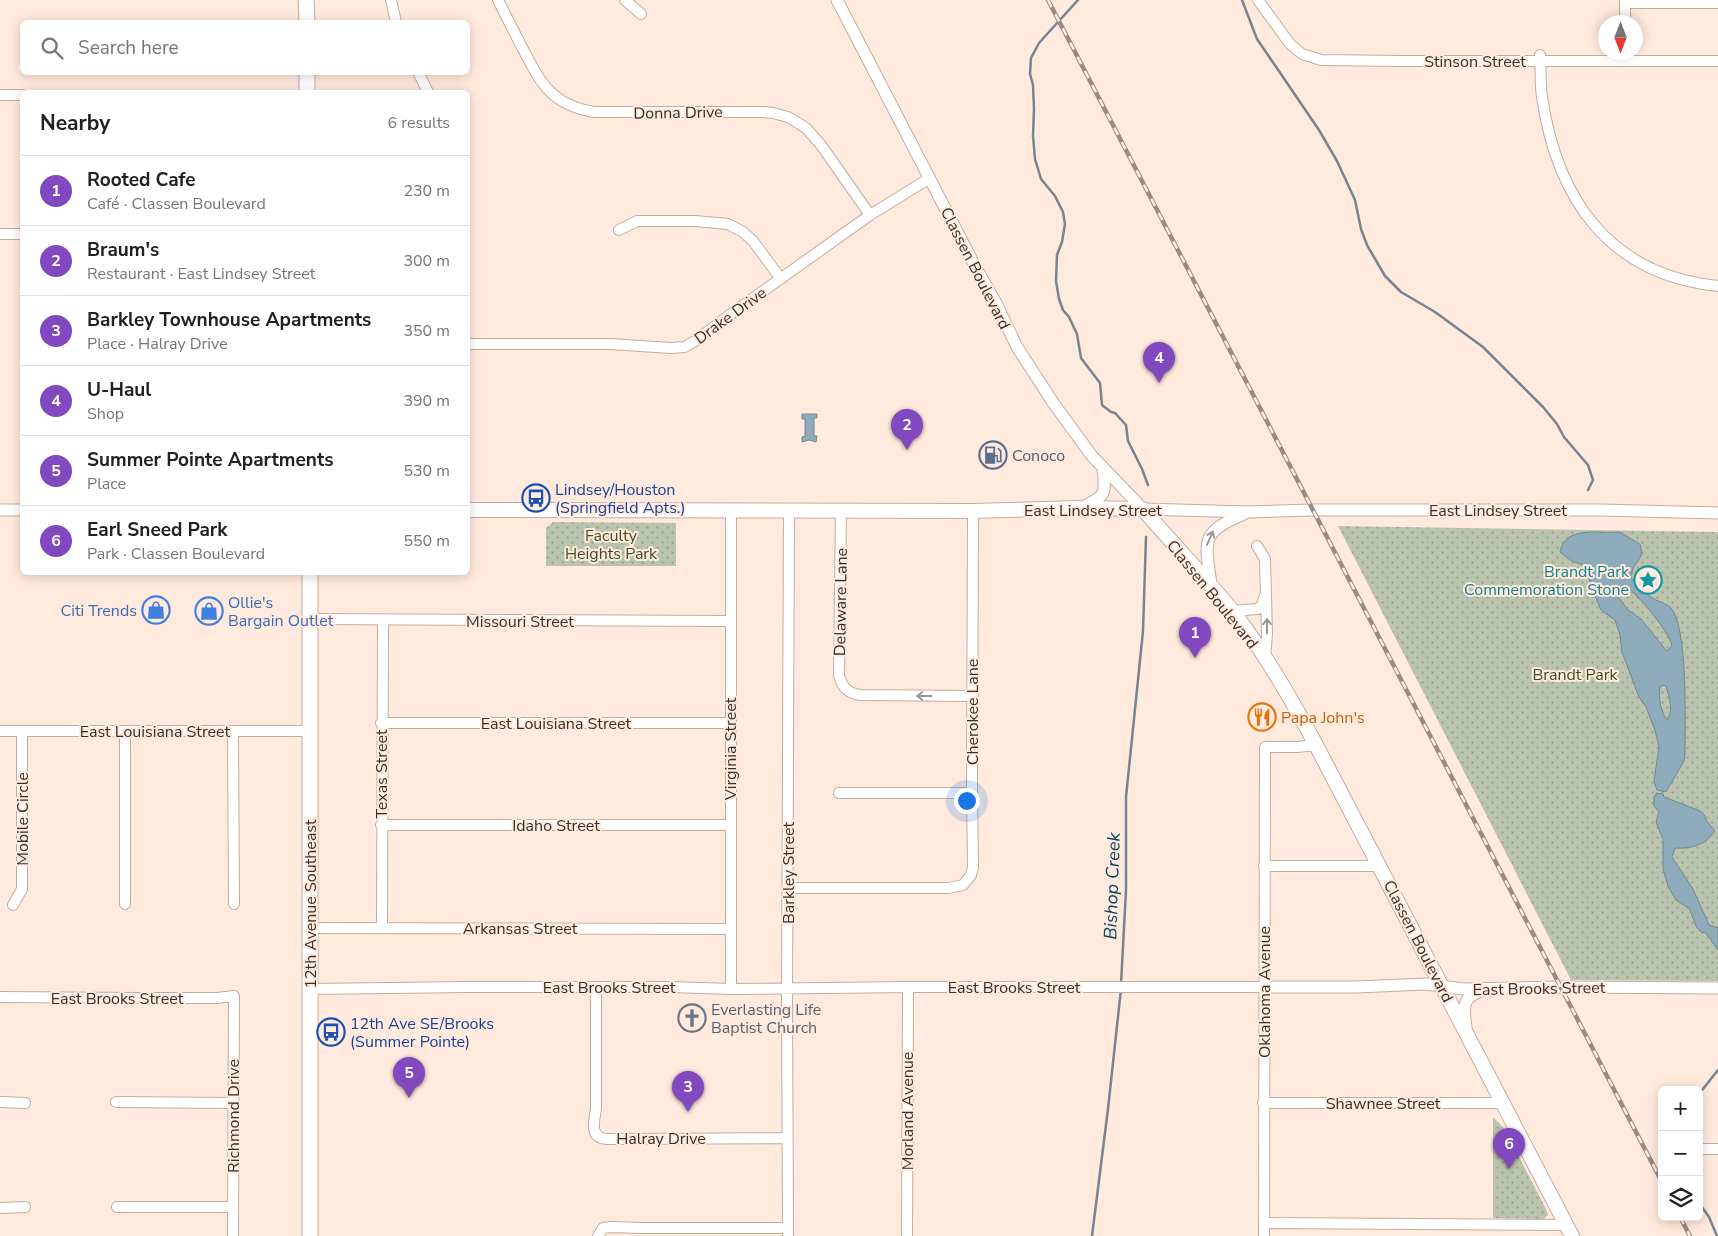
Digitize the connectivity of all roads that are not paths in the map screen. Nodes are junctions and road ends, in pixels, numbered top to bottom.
1 (306, 0) edge
2 (392, 0) edge
3 (498, 0) edge
4 (625, 0) edge
5 (837, 0) edge
6 (1258, 0) edge
7 (1625, 1) edge
8 (1718, 3) edge
9 (641, 14) dead end
10 (1625, 15) edge
11 (307, 20) edge
12 (396, 20) edge
13 (1598, 57) edge
14 (1643, 57) edge
15 (1540, 58) junction
16 (1718, 61) edge
17 (307, 75) edge
18 (420, 75) edge
19 (307, 90) edge
20 (427, 90) edge
21 (0, 95) edge
22 (20, 95) edge
23 (930, 178) junction
24 (870, 215) junction
25 (619, 230) dead end
26 (0, 234) edge
27 (20, 234) edge
28 (781, 279) junction
29 (1718, 286) edge
30 (470, 344) edge
31 (1103, 468) junction
32 (1080, 508) junction
33 (731, 509) junction
34 (1143, 509) junction
35 (0, 510) edge
36 (20, 510) edge
37 (470, 510) edge
38 (789, 510) junction
39 (841, 510) junction
40 (973, 511) junction
41 (1248, 512) junction
42 (1718, 513) edge
43 (1257, 546) dead end
44 (310, 575) edge
45 (1210, 585) junction
46 (1265, 594) junction
47 (1232, 611) junction
48 (310, 619) junction
49 (383, 620) junction
50 (731, 621) junction
51 (1265, 658) junction
52 (973, 696) junction
53 (381, 723) junction
54 (730, 723) junction
55 (0, 731) edge
56 (22, 731) junction
57 (125, 731) junction
58 (233, 731) junction
59 (310, 731) junction
60 (1316, 744) junction
61 (839, 793) dead end
62 (972, 793) junction
63 (382, 825) junction
64 (731, 826) junction
65 (1264, 866) junction
66 (1380, 866) junction
67 (788, 888) junction
68 (125, 904) dead end
69 (234, 904) dead end
70 (13, 905) dead end
71 (310, 928) junction
72 (382, 928) junction
73 (730, 929) junction
74 (1428, 959) junction
75 (1412, 985) junction
76 (1442, 986) junction
77 (596, 987) junction
78 (908, 987) junction
79 (1265, 987) junction
80 (787, 988) junction
81 (1718, 988) edge
82 (310, 989) junction
83 (731, 989) junction
84 (1485, 989) junction
85 (0, 996) edge
86 (234, 996) joint
87 (1466, 1032) junction
88 (0, 1102) edge
89 (116, 1102) dead end
90 (25, 1103) dead end
91 (233, 1103) junction
92 (1263, 1103) junction
93 (1503, 1103) junction
94 (787, 1138) junction
95 (1703, 1149) edge
96 (1718, 1149) edge
97 (25, 1207) dead end
98 (117, 1207) dead end
99 (234, 1207) junction
100 (0, 1208) edge
101 (1264, 1223) junction
102 (1500, 1225) junction
103 (1569, 1231) edge
104 (788, 1232) edge
105 (233, 1236) edge
106 (310, 1236) edge
107 (598, 1236) edge
108 (906, 1236) edge
109 (1264, 1236) edge
110 (1500, 1236) edge

1 - 11 main road
2 - 12 street
3 - 24 street, Donna Drive
4 - 9 street
5 - 23 street, Classen Boulevard
6 - 15 street, Stinson Street
7 - 8 street
7 - 10 street
13 - 15 street, Stinson Street
14 - 16 street, Stinson Street
15 - 29 street
17 - 19 main road
18 - 20 street
21 - 22 street
23 - 24 street, Drake Drive
23 - 31 street, Classen Boulevard
24 - 28 street, Drake Drive
25 - 28 street
26 - 27 street
28 - 30 street, Drake Drive
31 - 32 street
31 - 34 street, Classen Boulevard
32 - 34 main road, East Lindsey Street
32 - 40 main road, East Lindsey Street
33 - 37 main road, East Lindsey Street
33 - 38 main road, East Lindsey Street
33 - 50 street, Virginia Street
34 - 41 street, East Lindsey Street
34 - 45 main road, Classen Boulevard
35 - 36 street
38 - 39 main road, East Lindsey Street
38 - 67 street, Barkley Street
39 - 40 main road, East Lindsey Street
52 -> 39 street, Delaware Lane
40 - 52 street, Cherokee Lane
41 - 42 street, East Lindsey Street
45 -> 41 street
43 - 46 street
44 - 48 main road, 12th Avenue Southeast
45 - 47 main road, Classen Boulevard
46 - 47 street
51 -> 46 street
47 - 51 main road, Classen Boulevard
48 - 49 street, Missouri Street
48 - 59 main road, 12th Avenue Southeast
49 - 50 street, Missouri Street
49 - 53 street, Texas Street
50 - 54 street, Virginia Street
51 - 60 main road, Classen Boulevard
52 - 62 street, Cherokee Lane
53 - 54 street, East Louisiana Street
53 - 63 street, Texas Street
54 - 64 street, Virginia Street
55 - 56 street, East Louisiana Street
56 - 57 street, East Louisiana Street
56 - 70 street, Mobile Circle
57 - 58 street, East Louisiana Street
57 - 68 street
58 - 59 street, East Louisiana Street
58 - 69 street
59 - 71 main road, 12th Avenue Southeast
60 - 65 street, Oklahoma Avenue
60 - 66 main road, Classen Boulevard
61 - 62 street
62 - 67 street, Cherokee Lane
63 - 64 street, Idaho Street
63 - 72 street, Texas Street
64 - 73 street, Virginia Street
65 - 66 street
65 - 79 street, Oklahoma Avenue
66 - 74 main road, Classen Boulevard
67 - 80 street, Barkley Street
71 - 72 street, Arkansas Street
71 - 82 main road, 12th Avenue Southeast
72 - 73 street, Arkansas Street
73 - 83 street, Virginia Street
74 - 75 street
74 - 76 main road, Classen Boulevard
75 - 76 street, East Brooks Street
75 - 79 street, East Brooks Street
76 - 84 street, East Brooks Street
76 - 87 main road, Classen Boulevard
77 - 82 street, East Brooks Street
77 - 83 street, East Brooks Street
77 - 94 street, Halray Drive
78 - 79 street, East Brooks Street
78 - 80 street, East Brooks Street
78 - 108 street, Morland Avenue
79 - 92 street, Oklahoma Avenue
80 - 83 street, East Brooks Street
80 - 94 street, Barkley Street
81 - 84 street, East Brooks Street
82 - 106 main road, 12th Avenue Southeast
84 - 87 street
85 - 86 street, East Brooks Street
86 - 91 street, Richmond Drive
87 - 93 main road, Classen Boulevard
88 - 90 street
89 - 91 street
91 - 99 street, Richmond Drive
92 - 93 street, Shawnee Street
92 - 101 street, Oklahoma Avenue
93 - 103 main road, Classen Boulevard
94 - 104 street, Barkley Street
95 - 96 street
97 - 100 street
98 - 99 street
99 - 105 street, Richmond Drive
101 - 102 street
101 - 109 street, Oklahoma Avenue
102 - 103 street
102 - 110 street
104 - 107 street

